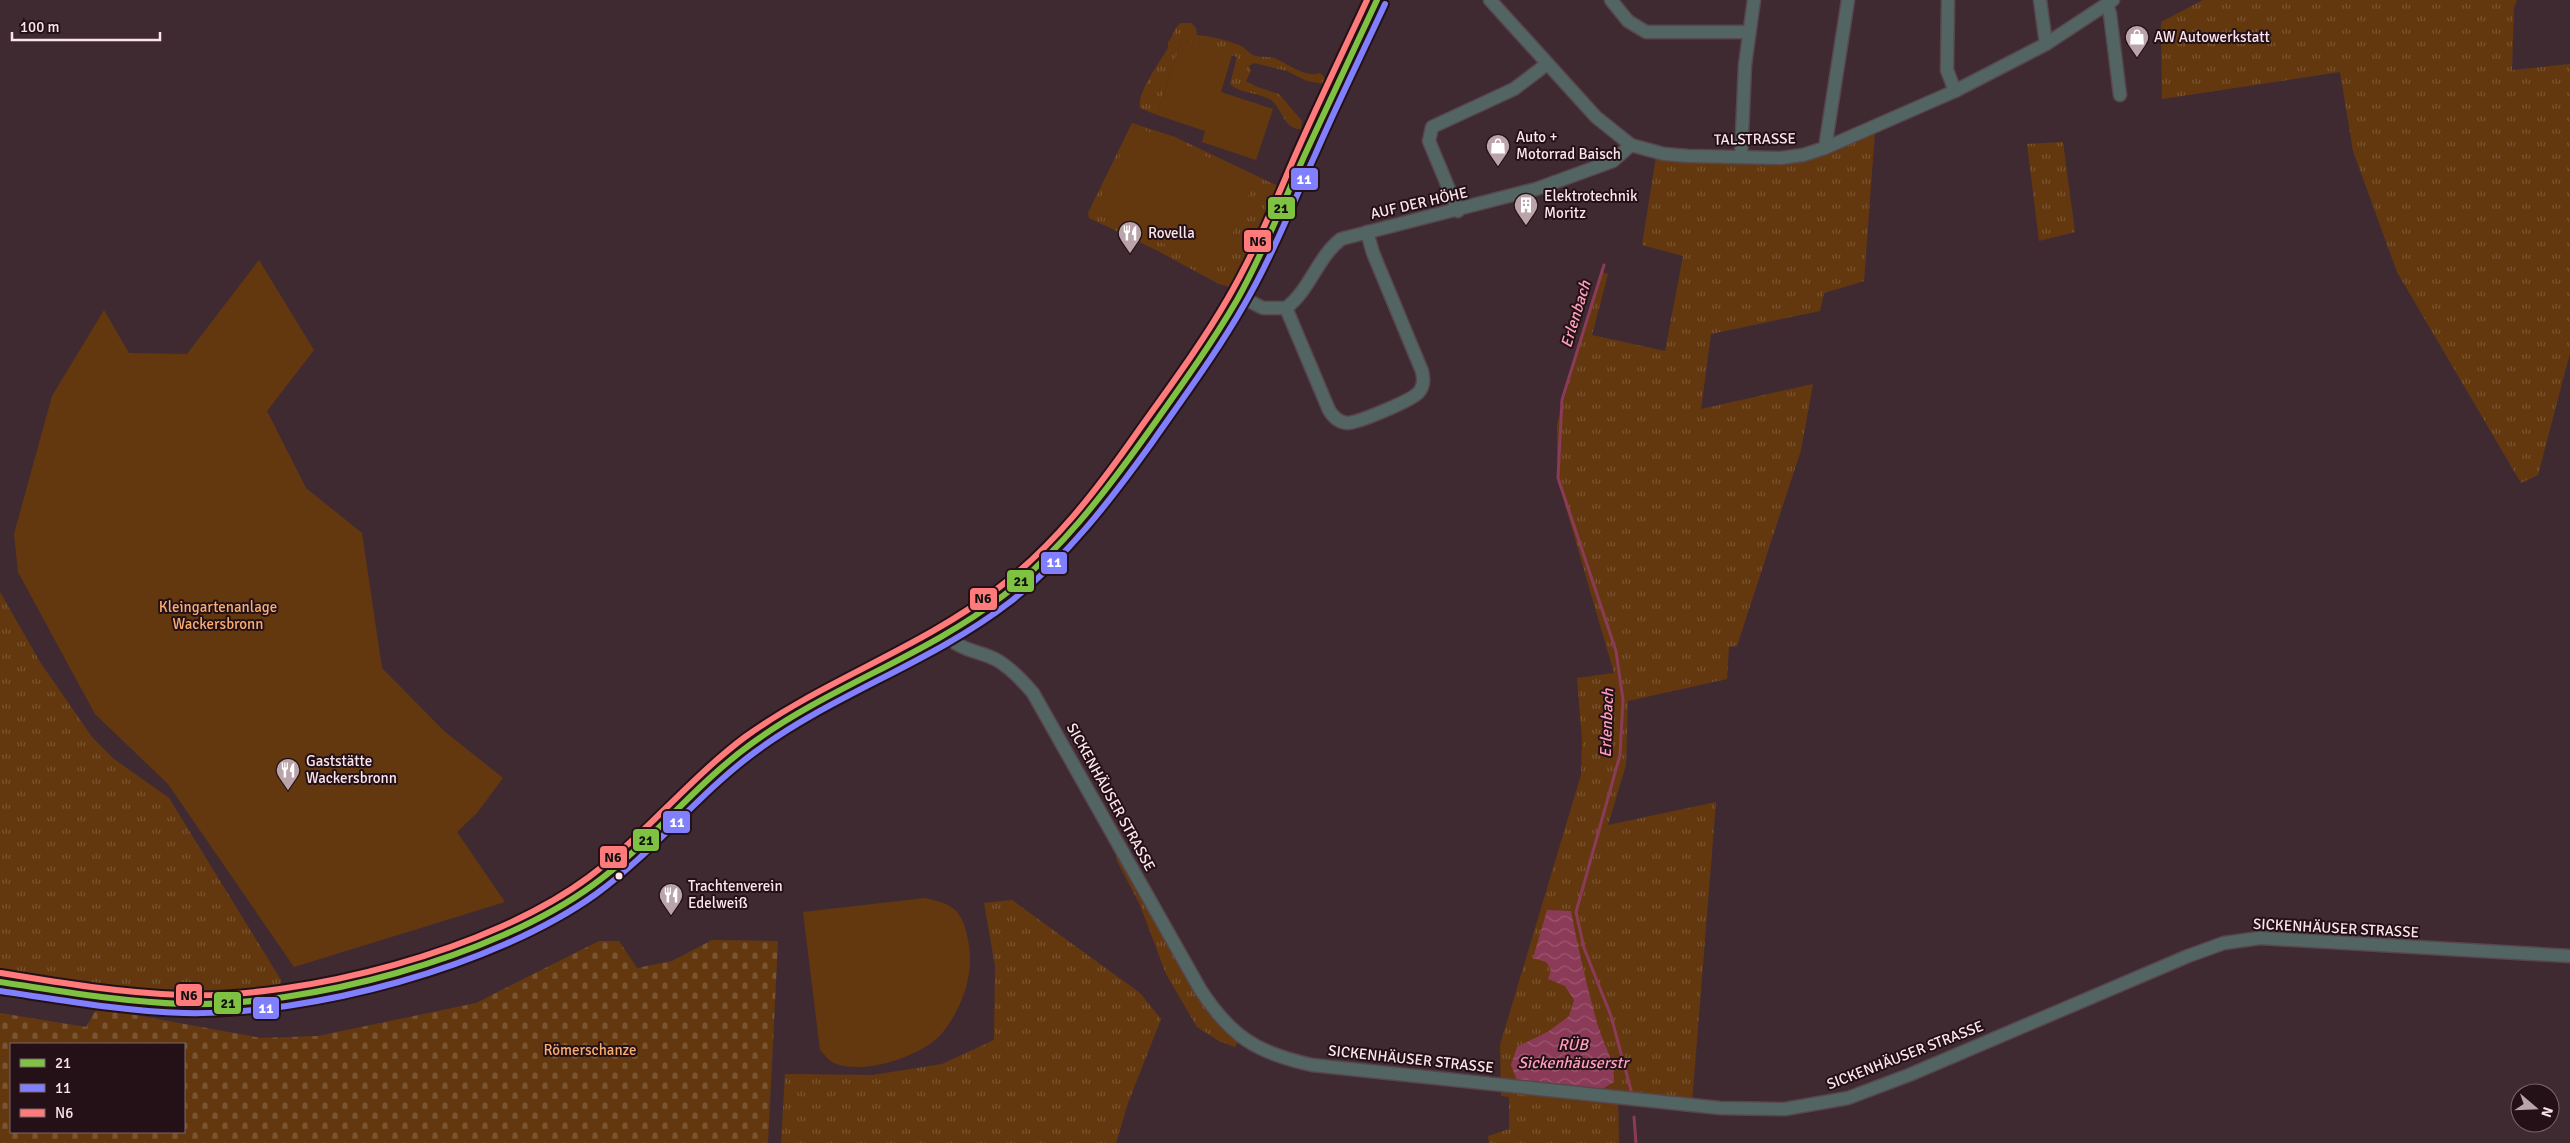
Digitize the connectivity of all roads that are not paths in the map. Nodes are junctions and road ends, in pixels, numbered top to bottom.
1 (1377, 0) edge
2 (1490, 0) edge
3 (1610, 0) edge
4 (1754, 0) edge
5 (1848, 0) edge
6 (1948, 0) edge
7 (2040, 0) edge
8 (2110, 2) edge
9 (1748, 32) junction
10 (2046, 44) junction
11 (1547, 64) junction
12 (1955, 91) junction
13 (2120, 96) dead end
14 (1631, 145) junction
15 (1825, 148) junction
16 (1740, 157) junction
17 (1458, 210) junction
18 (1367, 232) junction
19 (1239, 296) junction
20 (1286, 308) junction
21 (946, 635) junction
22 (2570, 956) edge
23 (0, 982) edge

1 - 19 street
2 - 11 street, TALSTRASSE
3 - 9 street
4 - 9 street
5 - 15 street
6 - 12 street
7 - 10 street
8 - 10 street, TALSTRASSE
8 - 13 street, TALSTRASSE
9 - 16 street
10 - 12 street, TALSTRASSE
11 - 14 street, TALSTRASSE
11 - 17 street
12 - 15 street, TALSTRASSE
14 - 16 street, TALSTRASSE
14 - 17 street, AUF DER HÖHE
15 - 16 street, TALSTRASSE
17 - 18 street, AUF DER HÖHE
18 - 20 street, AUF DER HÖHE
18 - 20 street
19 - 20 street
19 - 21 street
21 - 22 street, SICKENHÄUSER STRASSE
21 - 23 street

